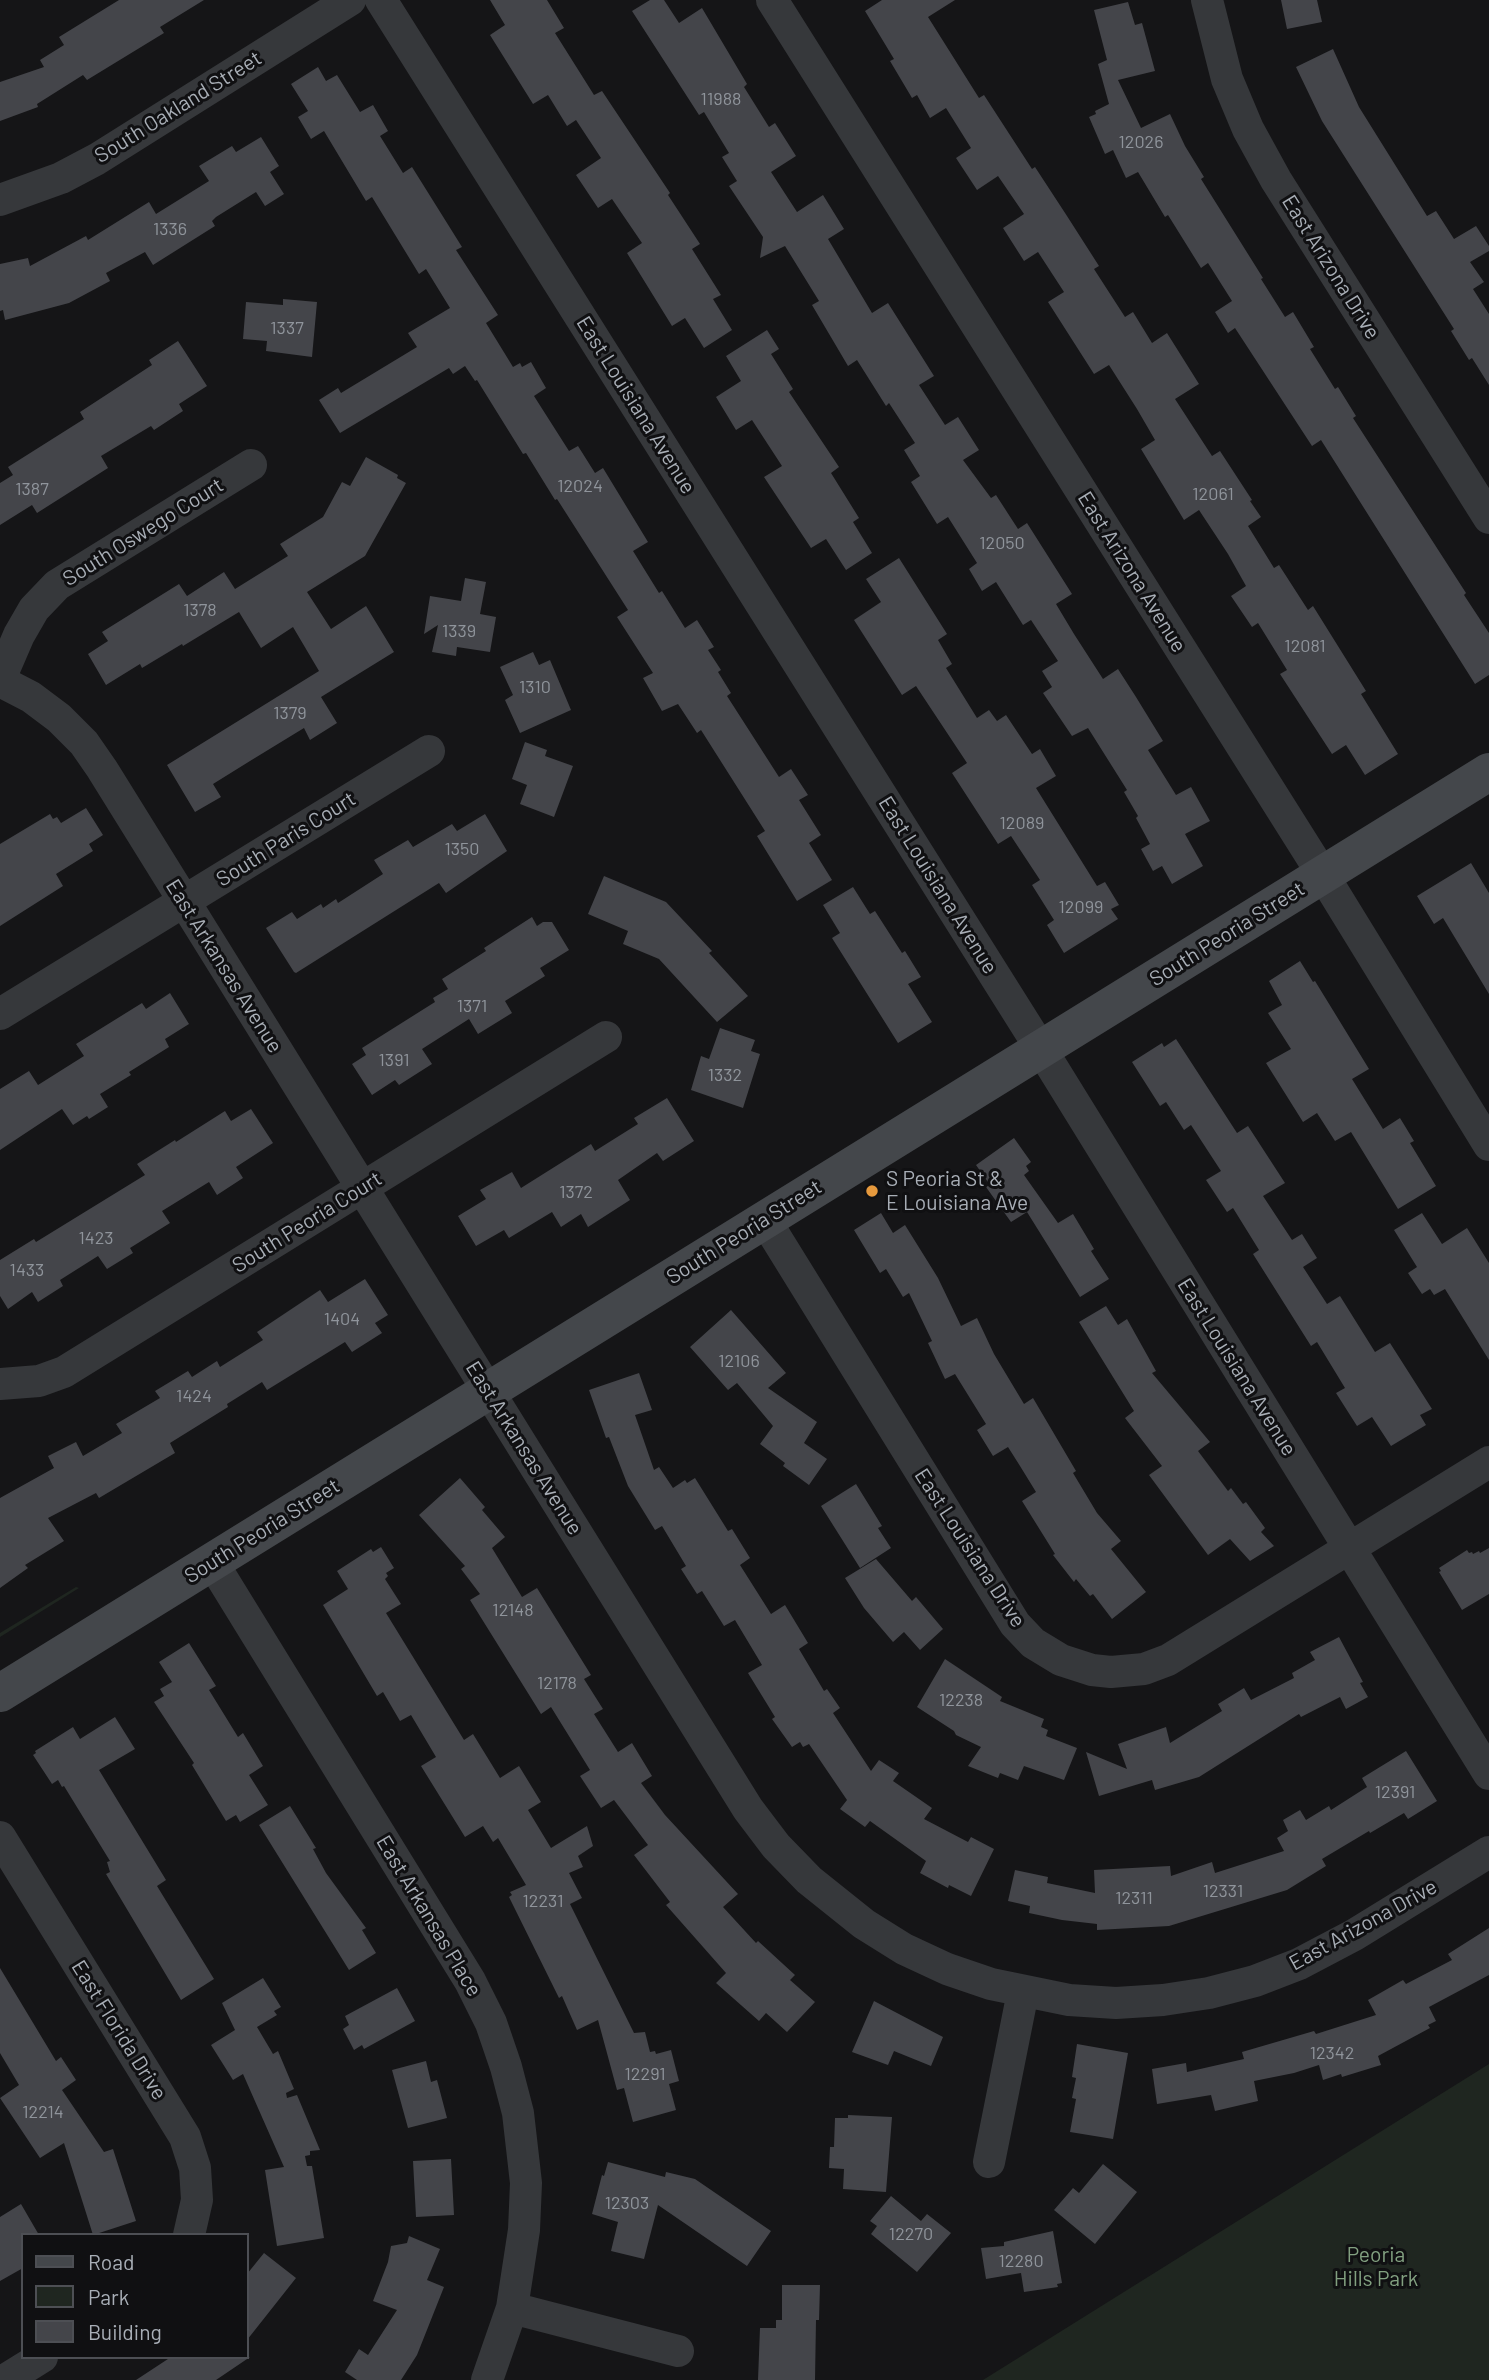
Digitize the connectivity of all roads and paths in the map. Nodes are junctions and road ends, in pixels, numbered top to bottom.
1 (350, 0) edge
2 (381, 0) edge
3 (772, 0) edge
4 (1207, 0) edge
5 (0, 200) edge
6 (251, 465) dead end
7 (1489, 518) edge
8 (0, 680) edge
9 (429, 751) dead end
10 (1489, 772) edge
11 (1323, 875) junction
12 (184, 902) junction
13 (0, 1014) edge
14 (606, 1037) dead end
15 (1041, 1049) junction
16 (1489, 1145) edge
17 (362, 1189) junction
18 (765, 1220) junction
19 (0, 1384) edge
20 (488, 1391) junction
21 (1489, 1462) edge
22 (1350, 1549) junction
23 (212, 1562) junction
24 (0, 1693) edge
25 (1489, 1774) edge
26 (0, 1837) edge
27 (1489, 1852) edge
28 (1023, 1992) junction
29 (989, 2162) dead end
30 (189, 2233) edge
31 (512, 2308) junction
32 (678, 2351) dead end
33 (39, 2359) edge
34 (5, 2380) edge
35 (486, 2380) edge

1 - 5 street, South Oakland Street
2 - 15 street, East Louisiana Avenue
3 - 11 street, East Arizona Avenue
4 - 7 street, East Arizona Drive
6 - 8 street, South Oswego Court
8 - 12 street, East Arkansas Avenue
9 - 12 street, South Paris Court
10 - 11 main road, South Peoria Street
11 - 15 main road, South Peoria Street
11 - 16 street, East Arizona Avenue
12 - 13 street, South Paris Court
12 - 17 street, East Arkansas Avenue
14 - 17 street, South Peoria Court
15 - 18 main road, South Peoria Street
15 - 22 street, East Louisiana Avenue
17 - 19 street, South Peoria Court
17 - 20 street, East Arkansas Avenue
18 - 20 main road, South Peoria Street
18 - 22 street, East Louisiana Drive
20 - 23 main road, South Peoria Street
20 - 28 street, East Arkansas Avenue
21 - 22 street
22 - 25 street, East Louisiana Avenue
23 - 24 main road, South Peoria Street
23 - 31 street, East Arkansas Place
26 - 30 street, East Florida Drive
27 - 28 street, East Arizona Drive
28 - 29 street
31 - 32 street
31 - 35 street, East Arkansas Place
33 - 34 street

